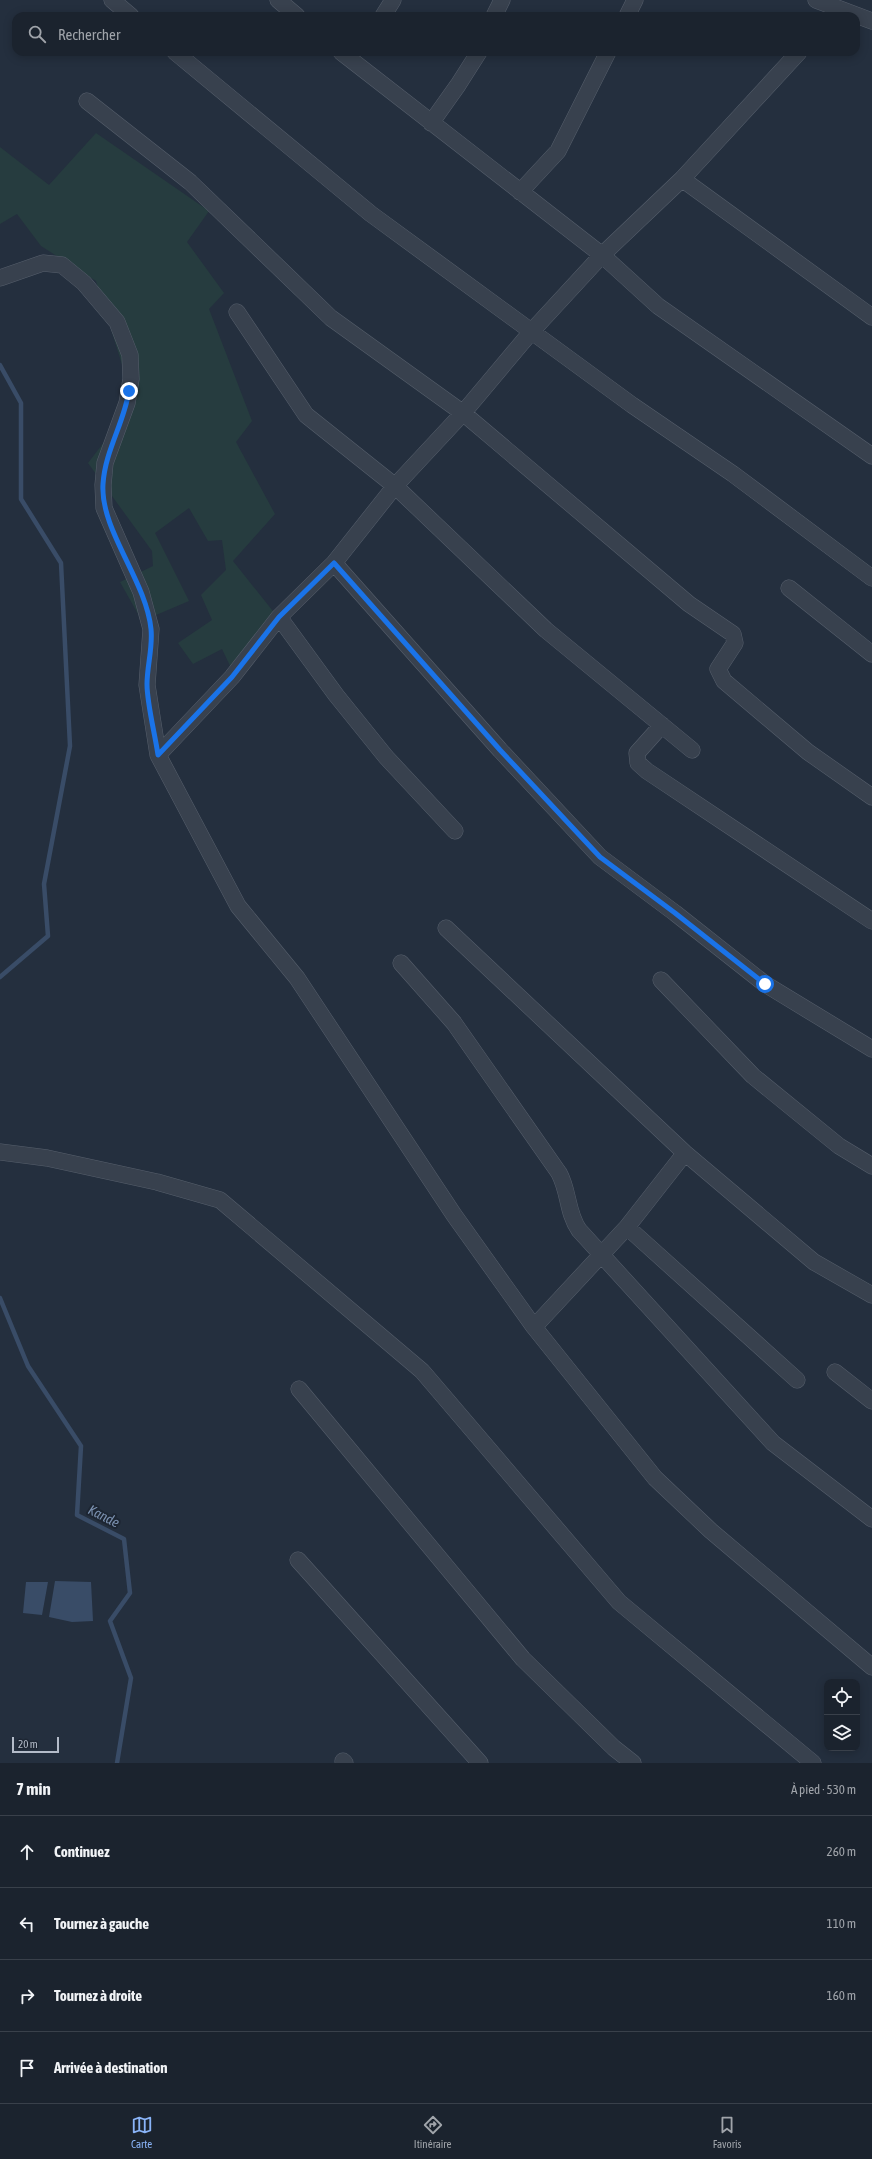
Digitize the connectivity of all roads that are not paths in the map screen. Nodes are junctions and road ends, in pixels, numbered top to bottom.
1 (112, 0) edge
2 (278, 0) edge
3 (393, 0) edge
4 (502, 0) edge
5 (635, 0) edge
6 (816, 0) edge
7 (838, 8) edge
8 (126, 12) edge
9 (293, 12) edge
10 (386, 12) edge
11 (496, 12) edge
12 (629, 12) edge
13 (848, 12) edge
14 (860, 16) edge
15 (872, 21) edge
16 (179, 56) edge
17 (476, 56) edge
18 (606, 56) edge
19 (795, 56) edge
20 (358, 58) edge
21 (87, 101) dead end
22 (431, 123) junction
23 (682, 179) junction
24 (520, 192) junction
25 (602, 255) junction
26 (0, 278) edge
27 (237, 312) dead end
28 (872, 317) edge
29 (531, 332) junction
30 (462, 413) junction
31 (872, 456) edge
32 (395, 486) junction
33 (334, 563) junction
34 (872, 578) edge
35 (789, 588) dead end
36 (279, 617) junction
37 (872, 654) edge
38 (662, 725) junction
39 (692, 750) dead end
40 (158, 755) junction
41 (872, 797) edge
42 (454, 831) dead end
43 (872, 921) edge
44 (446, 928) dead end
45 (401, 963) dead end
46 (661, 980) dead end
47 (872, 1049) edge
48 (0, 1152) edge
49 (685, 1153) junction
50 (872, 1166) edge
51 (627, 1227) junction
52 (602, 1256) junction
53 (872, 1295) edge
54 (534, 1327) junction
55 (835, 1372) dead end
56 (797, 1380) dead end
57 (299, 1389) dead end
58 (872, 1401) edge
59 (872, 1519) edge
60 (298, 1560) dead end
61 (872, 1668) edge
62 (480, 1763) edge
63 (633, 1763) edge
64 (813, 1763) edge

1 - 8 street
2 - 9 street
3 - 10 street
4 - 11 street
5 - 12 street
6 - 7 street
7 - 13 street
14 - 15 street
16 - 29 street
17 - 22 street
18 - 24 street
19 - 23 street
20 - 22 street
21 - 30 street
22 - 24 street
23 - 25 street
23 - 28 street
24 - 25 street
25 - 29 street
25 - 31 street
26 - 40 street
27 - 32 street
29 - 30 street
29 - 34 street
30 - 32 street
30 - 41 street
32 - 33 street
32 - 38 street
33 - 36 street
33 - 47 street
35 - 37 street
36 - 40 street
36 - 42 street
38 - 39 street
38 - 43 street
40 - 54 street
44 - 49 street
45 - 52 street
46 - 50 street
48 - 64 street
49 - 51 street
49 - 53 street
51 - 52 street
51 - 56 street
52 - 54 street
52 - 59 street
54 - 61 street
55 - 58 street
57 - 63 street
60 - 62 street

